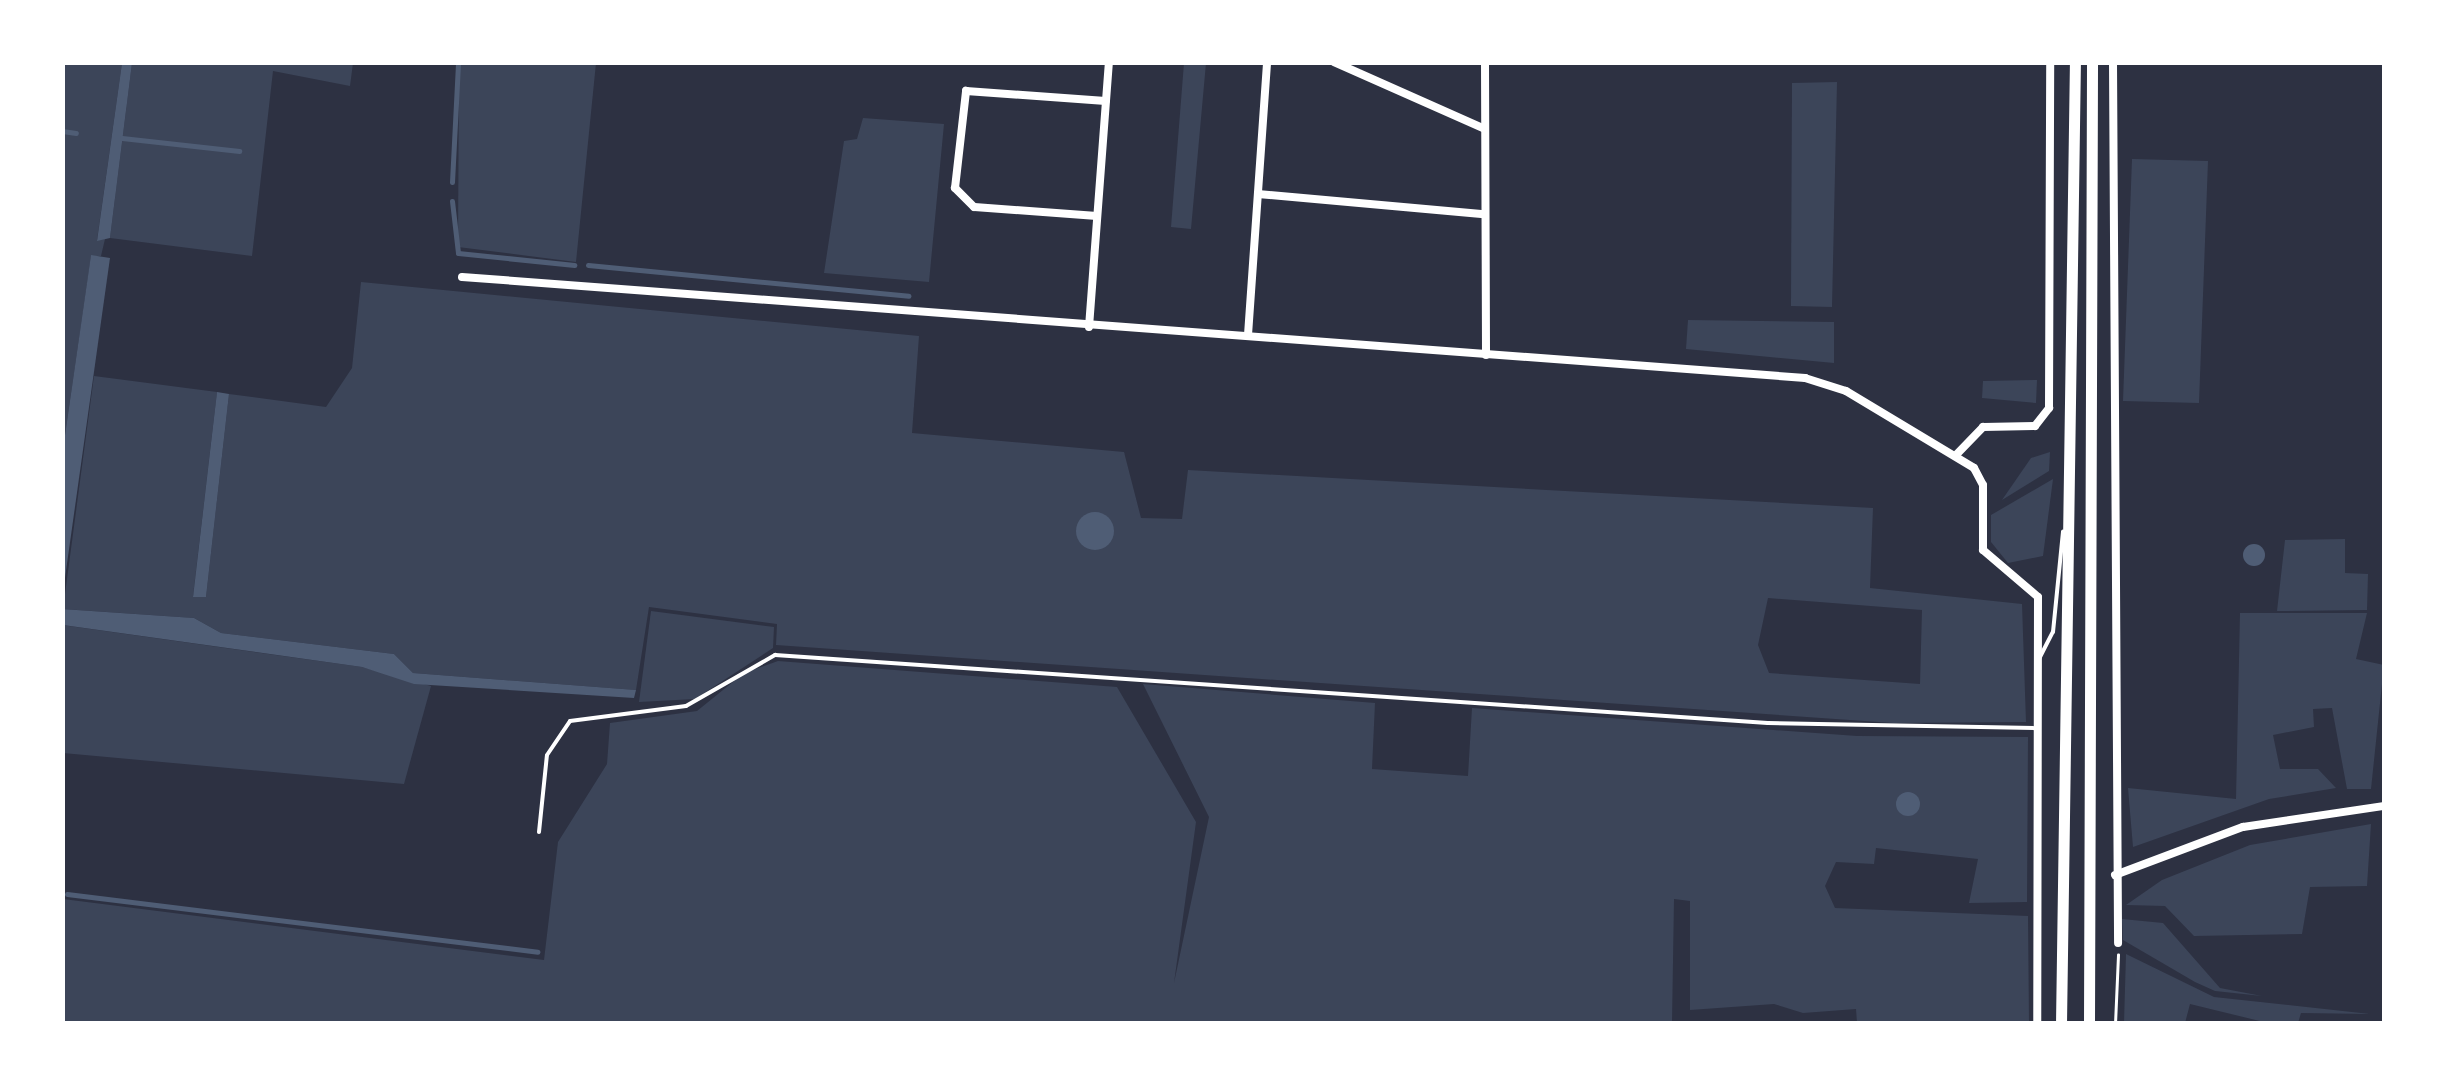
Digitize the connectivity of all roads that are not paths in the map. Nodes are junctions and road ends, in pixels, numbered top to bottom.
1 (1109, 62) edge
2 (1267, 62) edge
3 (1334, 62) edge
4 (1484, 62) edge
5 (2050, 62) edge
6 (2076, 62) edge
7 (2092, 62) edge
8 (2113, 62) edge
9 (1349, 66) edge
10 (1106, 102) junction
11 (1483, 128) junction
12 (1258, 194) junction
13 (1484, 214) junction
14 (1097, 216) junction
15 (462, 278) dead end
16 (1089, 327) junction
17 (1248, 335) junction
18 (1486, 356) junction
19 (1956, 455) junction
20 (2073, 489) junction
21 (2040, 657) junction
22 (2038, 728) junction
23 (2384, 806) edge
24 (539, 832) dead end
25 (2115, 874) junction
26 (2118, 943) road end
27 (2037, 1024) edge
28 (2062, 1024) edge
29 (2089, 1024) edge

1 - 10 street
2 - 12 street
3 - 9 street
4 - 11 street
5 - 19 street
6 - 20 main road
7 - 29 main road
8 - 25 street
9 - 11 street
10 - 14 street
10 - 14 street
11 - 13 street
12 - 13 street
12 - 17 street
13 - 18 street
14 - 16 street
15 - 16 street
16 - 17 street
17 - 18 street
18 - 19 street
19 - 21 street
20 - 21 lane
20 - 28 main road
21 - 22 street
22 - 24 lane
22 - 27 street
23 - 25 street
25 - 26 street

